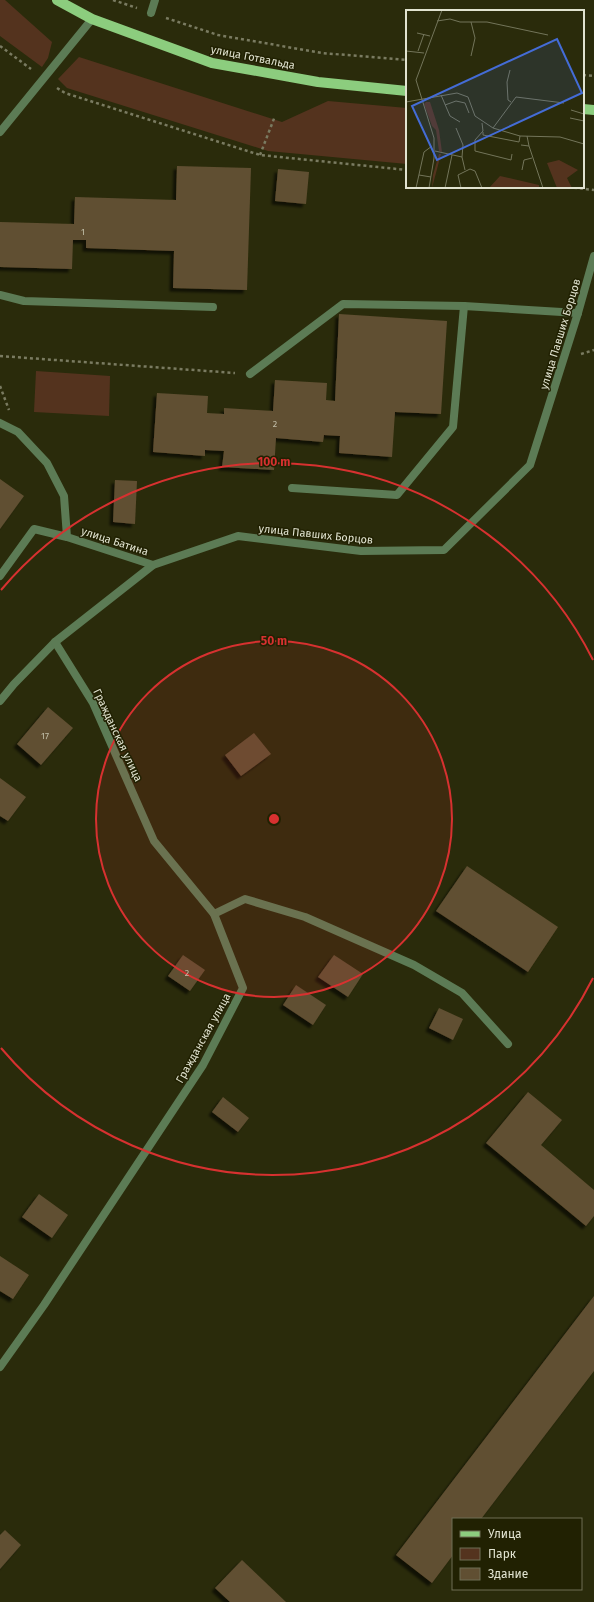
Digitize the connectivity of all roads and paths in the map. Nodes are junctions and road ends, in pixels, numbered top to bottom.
1 (57, 0) edge
2 (113, 0) edge
3 (155, 0) edge
4 (151, 13) junction
5 (92, 20) junction
6 (0, 46) edge
7 (406, 60) edge
8 (584, 75) edge
9 (594, 76) edge
10 (44, 78) junction
11 (406, 91) edge
12 (584, 109) edge
13 (594, 110) edge
14 (275, 116) dead end
15 (0, 132) edge
16 (260, 155) junction
17 (406, 170) edge
18 (577, 188) edge
19 (594, 190) edge
20 (594, 256) edge
21 (0, 295) edge
22 (464, 306) junction
23 (213, 307) dead end
24 (578, 313) junction
25 (0, 356) edge
26 (250, 374) joint
27 (0, 423) edge
28 (292, 488) dead end
29 (67, 537) junction
30 (153, 565) junction
31 (0, 576) edge
32 (55, 642) junction
33 (0, 701) edge
34 (214, 914) junction
35 (508, 1044) dead end
36 (0, 1367) edge

1 - 5 main road, улица Готвальда
2 - 4 path
3 - 4 street
4 - 7 path
5 - 10 street
5 - 11 main road, улица Готвальда
6 - 10 path
8 - 9 path
10 - 15 street
10 - 16 path
12 - 13 main road
14 - 16 path
16 - 17 path
18 - 19 path
20 - 24 street, улица Павших Борцов
21 - 23 street
22 - 24 street
22 - 26 street
22 - 28 street
24 - 30 street, улица Павших Борцов
25 - 26 path
27 - 29 street, улица Батина
29 - 30 street, улица Батина
29 - 31 street
30 - 32 street, улица Павших Борцов
32 - 33 street, улица Павших Борцов
32 - 34 street, Гражданская улица
34 - 35 street
34 - 36 street, Гражданская улица

